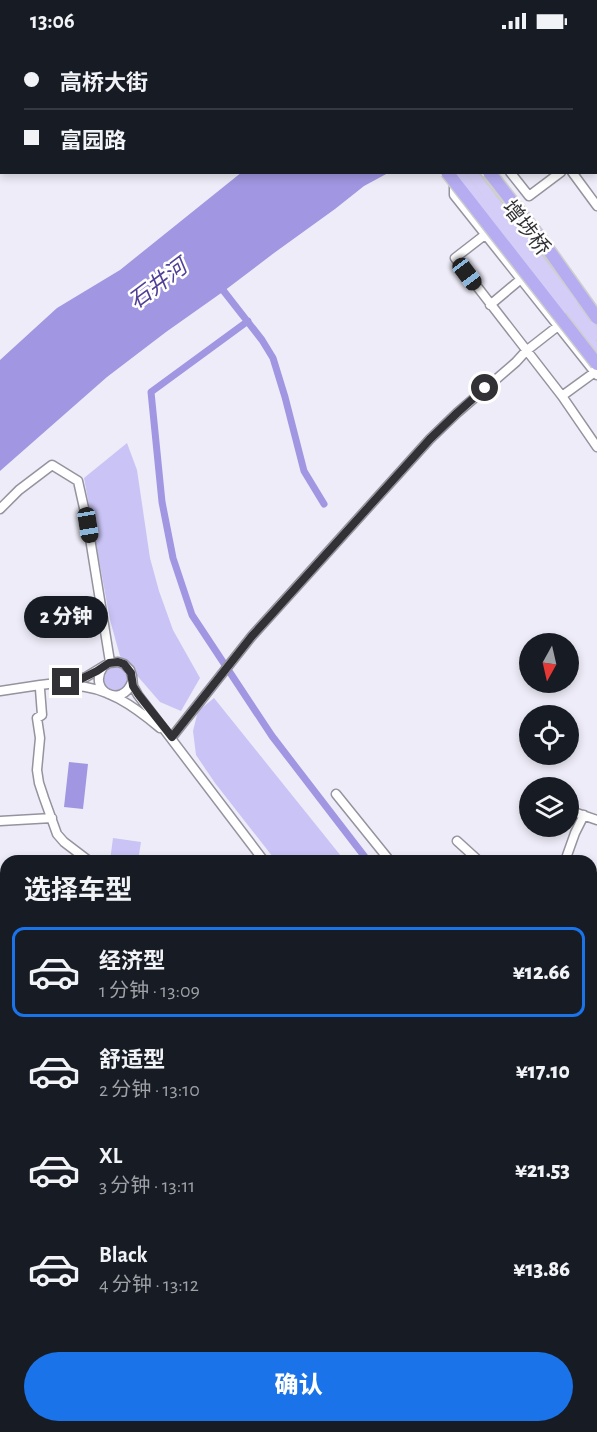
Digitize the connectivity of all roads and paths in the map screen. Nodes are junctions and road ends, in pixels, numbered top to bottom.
1 (343, 42) edge
2 (350, 42) edge
3 (449, 174) edge
4 (460, 174) edge
5 (469, 174) edge
6 (473, 174) edge
7 (496, 174) edge
8 (496, 174) edge
9 (512, 174) edge
10 (558, 174) edge
11 (573, 174) edge
12 (519, 203) junction
13 (597, 206) edge
14 (531, 219) junction
15 (486, 234) junction
16 (495, 246) junction
17 (521, 279) junction
18 (490, 305) junction
19 (568, 306) junction
20 (597, 310) edge
21 (597, 318) edge
22 (558, 326) junction
23 (597, 335) edge
24 (597, 350) edge
25 (526, 351) junction
26 (596, 370) edge
27 (562, 396) junction
28 (595, 441) edge
29 (0, 509) edge
30 (107, 664) junction
31 (132, 682) junction
32 (40, 689) junction
33 (0, 691) edge
34 (110, 694) junction
35 (0, 696) edge
36 (172, 737) junction
37 (336, 794) dead end
38 (579, 813) edge
39 (584, 815) junction
40 (52, 818) junction
41 (597, 820) edge
42 (0, 821) edge
43 (457, 841) dead end
44 (81, 855) edge
45 (260, 855) edge
46 (385, 855) edge
47 (472, 855) edge
48 (567, 855) edge

1 - 2 street
3 - 26 highway, bridge
4 - 19 main road, 增埗桥, bridge
5 - 15 street
6 - 19 main road, 增埗桥, bridge
7 - 12 street
8 - 21 highway, bridge
9 - 10 street
11 - 13 street
12 - 14 street
12 - 15 street
14 - 16 street
14 - 20 street
15 - 16 street
15 - 18 street
16 - 17 street
17 - 18 street
17 - 22 street
18 - 25 street
19 - 23 main road
19 - 24 main road
22 - 25 street
22 - 26 street
25 - 27 street
25 - 36 street
26 - 27 street
27 - 28 street
29 - 30 street
30 - 31 street
30 - 33 street
30 - 34 street
31 - 34 street
31 - 36 street
32 - 34 street
32 - 35 street
32 - 40 street
34 - 36 street
36 - 45 street
37 - 46 street
38 - 39 street
39 - 41 street
39 - 48 street
40 - 42 street
40 - 44 street
43 - 47 street

